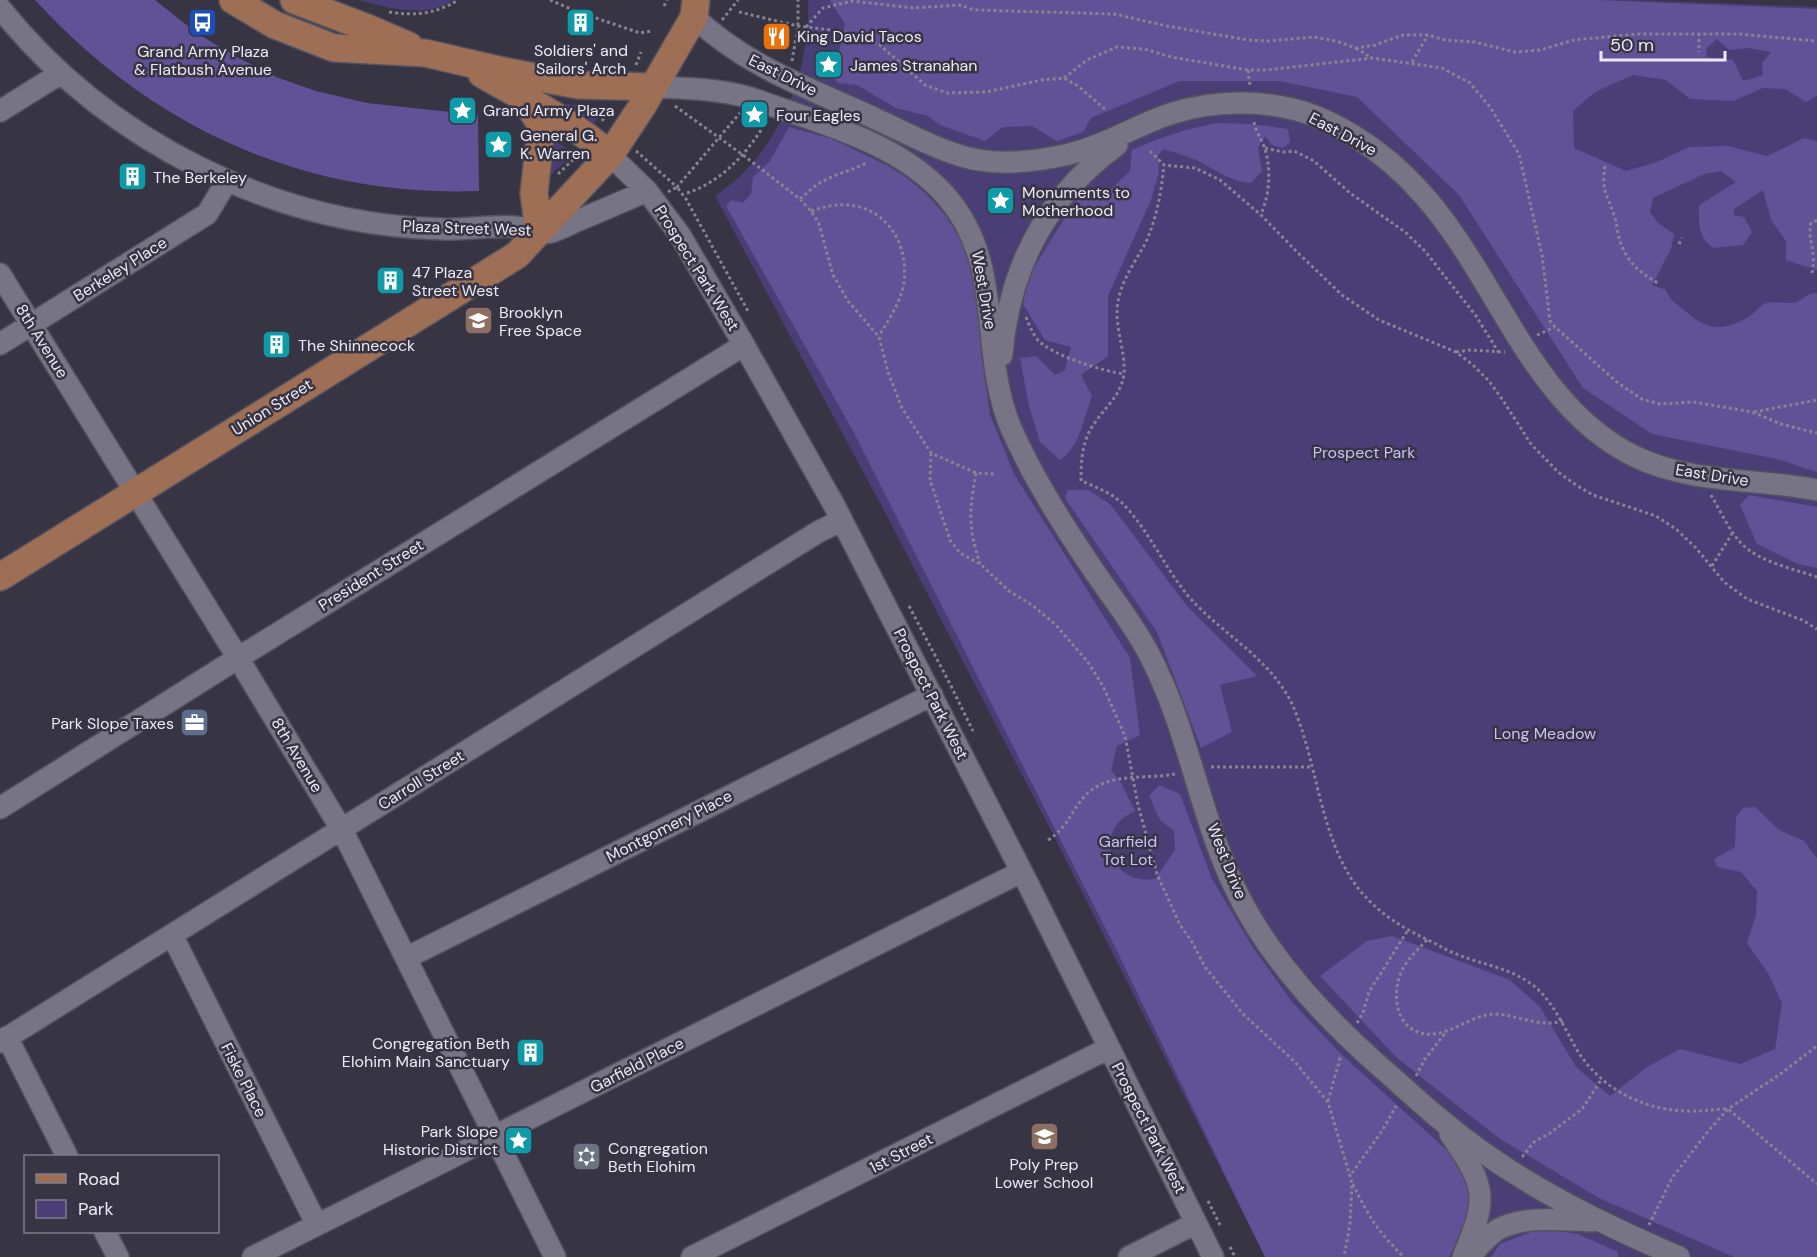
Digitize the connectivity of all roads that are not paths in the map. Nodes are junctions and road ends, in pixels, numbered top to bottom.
1 (233, 0) edge
2 (294, 0) edge
3 (688, 5) edge
4 (0, 8) edge
5 (424, 53) junction
6 (461, 62) junction
7 (61, 73) junction
8 (652, 87) junction
9 (525, 100) junction
10 (0, 111) edge
11 (1146, 124) junction
12 (620, 152) junction
13 (227, 182) junction
14 (647, 191) junction
15 (539, 231) junction
16 (0, 274) edge
17 (31, 325) junction
18 (0, 344) edge
19 (744, 345) junction
20 (999, 389) junction
21 (1817, 490) edge
22 (136, 492) junction
23 (842, 520) junction
24 (0, 577) edge
25 (238, 657) junction
26 (932, 695) junction
27 (0, 808) edge
28 (342, 830) junction
29 (1021, 872) junction
30 (172, 935) junction
31 (406, 958) junction
32 (4, 1039) edge
33 (1109, 1048) junction
34 (1442, 1121) junction
35 (495, 1136) junction
36 (66, 1155) edge
37 (1599, 1221) junction
38 (1196, 1223) junction
39 (317, 1225) junction
40 (106, 1233) edge
41 (118, 1257) edge
42 (253, 1257) edge
43 (555, 1257) edge
44 (692, 1257) edge
45 (1129, 1257) edge
46 (1213, 1257) edge
47 (1463, 1257) edge
48 (1470, 1257) edge
49 (1679, 1257) edge

1 - 5 main road
2 - 5 main road
3 - 8 main road, Plaza Street West
3 - 11 street, East Drive
4 - 7 street, Plaza Street West
5 - 6 main road
6 - 8 main road
6 - 9 main road
7 - 10 street
7 - 13 street, Plaza Street West
8 - 12 main road, Plaza Street West
8 - 20 street, West Drive
9 - 12 main road
9 - 15 main road
11 - 20 street, West Drive
11 - 21 street, East Drive
12 - 14 street, Prospect Park West
12 - 15 main road, Plaza Street West
13 - 15 street, Plaza Street West
13 - 17 street, Berkeley Place
14 - 15 street
14 - 19 street, Prospect Park West
15 - 22 main road, Union Street
16 - 17 street, 8th Avenue
17 - 18 street, Berkeley Place
17 - 22 street, 8th Avenue
19 - 23 street, Prospect Park West
19 - 25 street, President Street
20 - 34 street, West Drive
22 - 24 main road, Union Street
22 - 25 street, 8th Avenue
23 - 26 street, Prospect Park West
23 - 28 street, Carroll Street
25 - 27 street, President Street
25 - 28 street, 8th Avenue
26 - 29 street, Prospect Park West
26 - 31 street, Montgomery Place
28 - 30 street, Carroll Street
28 - 31 street, 8th Avenue
29 - 33 street, Prospect Park West
29 - 35 street, Garfield Place
30 - 32 street, Carroll Street
30 - 39 street, Fiske Place
31 - 35 street, 8th Avenue
32 - 36 street
33 - 38 street, Prospect Park West
33 - 44 street, 1st Street
34 - 37 street, West Drive
34 - 47 street
35 - 39 street, Garfield Place
35 - 43 street, 8th Avenue
37 - 48 street, West Drive
37 - 49 street, West Drive
38 - 45 street
38 - 46 street, Prospect Park West
39 - 42 street, Garfield Place
40 - 41 street

